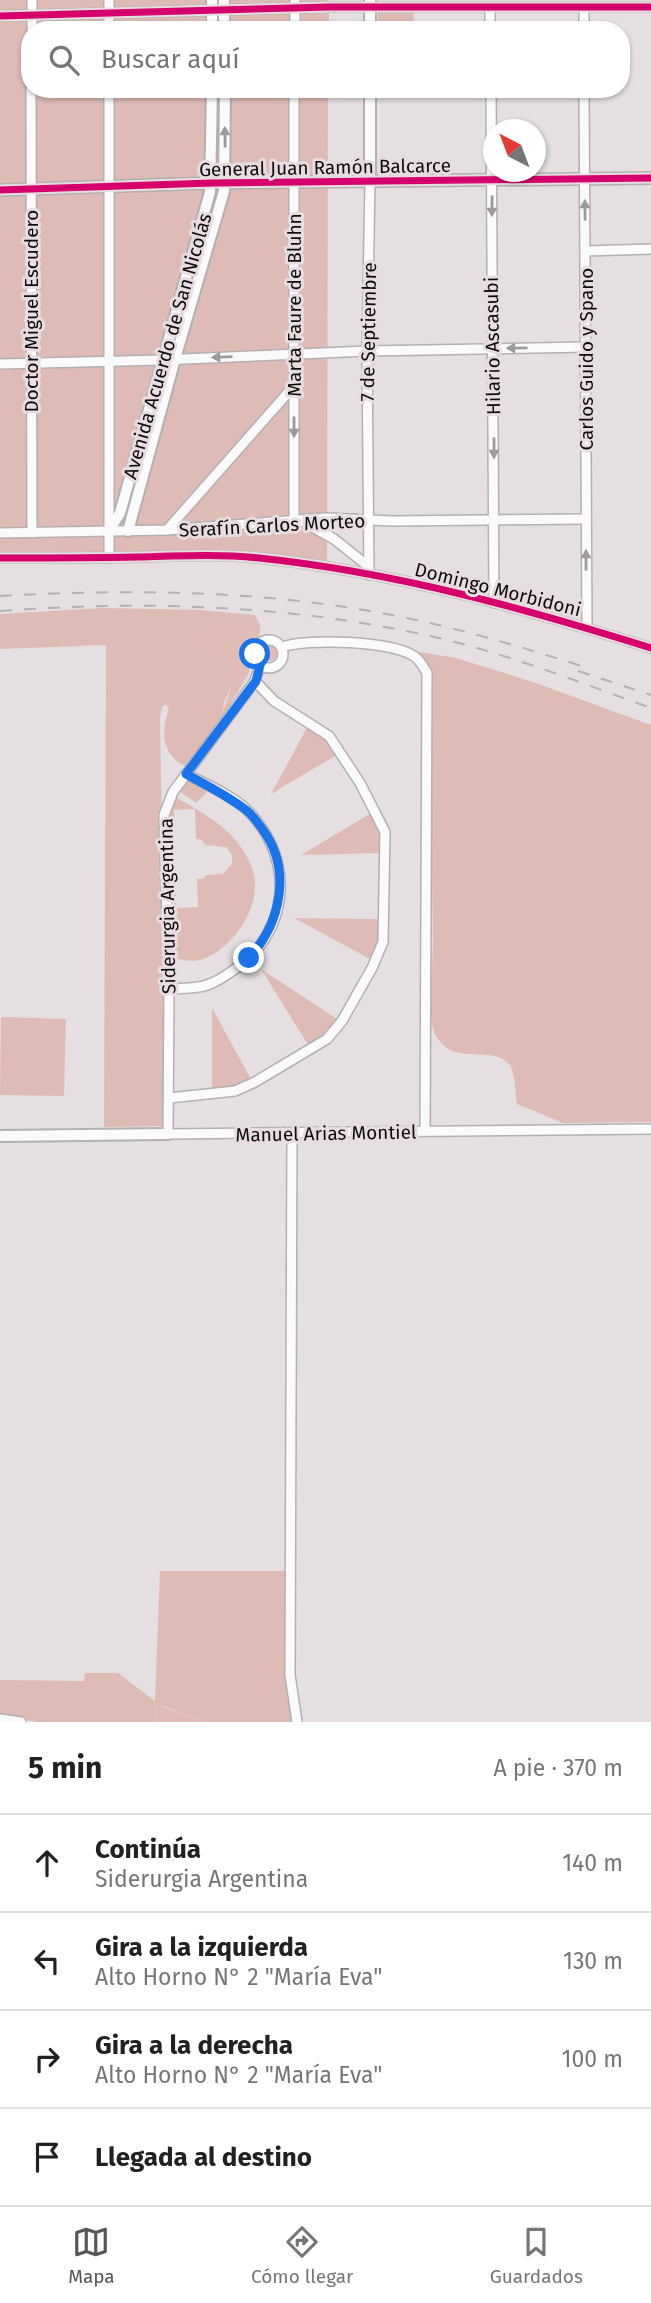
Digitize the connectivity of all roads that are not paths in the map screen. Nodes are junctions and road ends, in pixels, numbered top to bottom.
1 (32, 0) edge
2 (109, 0) edge
3 (370, 3) edge
4 (295, 4) edge
5 (218, 5) edge
6 (490, 7) junction
7 (584, 7) junction
8 (651, 7) edge
9 (109, 14) junction
10 (32, 15) junction
11 (0, 16) edge
12 (32, 21) edge
13 (109, 21) edge
14 (370, 21) edge
15 (490, 21) edge
16 (584, 21) edge
17 (31, 98) edge
18 (109, 98) edge
19 (212, 98) edge
20 (225, 98) edge
21 (295, 98) edge
22 (370, 98) edge
23 (491, 98) edge
24 (584, 98) edge
25 (491, 119) edge
26 (651, 177) edge
27 (584, 178) junction
28 (546, 179) edge
29 (483, 180) edge
30 (370, 181) junction
31 (294, 182) junction
32 (492, 182) edge
33 (212, 183) junction
34 (226, 184) junction
35 (110, 187) junction
36 (30, 188) junction
37 (0, 190) edge
38 (651, 249) edge
39 (586, 251) junction
40 (585, 347) junction
41 (494, 348) junction
42 (367, 351) junction
43 (293, 355) junction
44 (175, 359) junction
45 (109, 360) junction
46 (162, 360) junction
47 (31, 362) junction
48 (0, 363) edge
49 (293, 387) junction
50 (367, 519) junction
51 (586, 519) junction
52 (296, 520) junction
53 (494, 521) junction
54 (167, 530) junction
55 (109, 531) junction
56 (128, 531) junction
57 (0, 533) edge
58 (32, 533) junction
59 (0, 558) edge
60 (109, 558) junction
61 (369, 570) junction
62 (494, 603) junction
63 (587, 628) junction
64 (282, 647) junction
65 (651, 648) edge
66 (260, 665) junction
67 (256, 681) junction
68 (186, 774) junction
69 (169, 989) junction
70 (169, 1098) junction
71 (651, 1129) edge
72 (425, 1131) junction
73 (292, 1133) junction
74 (169, 1134) junction
75 (0, 1136) edge
76 (0, 1719) edge
77 (21, 1722) edge
78 (297, 1722) edge

1 - 10 street
2 - 9 street
3 - 4 street
3 - 6 street
3 - 14 street
4 - 5 street
5 - 9 street
6 - 7 street
6 - 15 street
7 - 8 street
7 - 16 street
9 - 10 street
9 - 13 street
10 - 11 street
10 - 12 street
17 - 36 street, Doctor Miguel Escudero
18 - 35 street
19 - 33 street, Avenida Acuerdo de San Nicolás
34 -> 20 street, Avenida Acuerdo de San Nicolás
21 - 31 street, Marta Faure de Bluhn
22 - 30 street, 7 de Septiembre
23 - 25 street, Hilario Ascasubi
24 - 27 street, Carlos Guido y Spano
26 - 27 street, General Juan Ramón Balcarce
27 - 28 street, General Juan Ramón Balcarce
39 -> 27 street, Carlos Guido y Spano
29 - 30 street, General Juan Ramón Balcarce
30 - 31 street, General Juan Ramón Balcarce
30 - 42 street, 7 de Septiembre
31 - 34 street, General Juan Ramón Balcarce
31 - 43 street, Marta Faure de Bluhn
32 -> 41 street, Hilario Ascasubi
33 - 34 street, General Juan Ramón Balcarce
33 - 35 street, General Juan Ramón Balcarce
33 - 46 street, Avenida Acuerdo de San Nicolás
34 - 44 street, Avenida Acuerdo de San Nicolás
35 - 36 street, General Juan Ramón Balcarce
35 - 45 street
36 - 37 street, General Juan Ramón Balcarce
36 - 47 street, Doctor Miguel Escudero
38 - 39 street
39 - 40 street, Carlos Guido y Spano
40 -> 41 street
40 - 51 street, Carlos Guido y Spano
41 - 42 street
41 -> 53 street, Hilario Ascasubi
42 - 43 street
42 - 50 street, 7 de Septiembre
43 -> 44 street
43 - 49 street, Marta Faure de Bluhn
44 - 46 street
44 - 56 street, Avenida Acuerdo de San Nicolás
45 - 46 street
45 - 47 street
45 - 55 street
46 - 55 street, Avenida Acuerdo de San Nicolás
47 - 48 street
47 - 58 street, Doctor Miguel Escudero
49 -> 52 street, Marta Faure de Bluhn
49 - 54 street
50 - 52 street, Serafín Carlos Morteo
50 - 53 street, Serafín Carlos Morteo
50 - 61 street, 7 de Septiembre
51 - 53 street, Serafín Carlos Morteo
63 -> 51 street, Carlos Guido y Spano
52 - 54 street, Serafín Carlos Morteo
52 - 61 street
53 - 62 street, Hilario Ascasubi
54 - 56 street, Serafín Carlos Morteo
55 - 56 street, Serafín Carlos Morteo
55 - 58 street, Serafín Carlos Morteo
55 - 60 street, Avenida Acuerdo de San Nicolás
57 - 58 street, Serafín Carlos Morteo
59 - 60 street, Domingo Morbidoni
60 - 61 street, Domingo Morbidoni
61 - 62 street, Domingo Morbidoni
62 - 63 street, Domingo Morbidoni
63 - 65 street, Domingo Morbidoni
64 - 66 street
64 - 66 street, Siderurgia Argentina
64 - 72 street
66 - 67 street, Siderurgia Argentina
67 - 68 street, Siderurgia Argentina
67 - 70 street
68 - 69 street, Siderurgia Argentina
68 - 69 street
69 - 70 street, Siderurgia Argentina
70 - 74 street, Siderurgia Argentina
71 - 72 street, Manuel Arias Montiel
72 - 73 street, Manuel Arias Montiel
73 - 74 street, Manuel Arias Montiel
73 - 78 street
74 - 75 street, Manuel Arias Montiel
76 - 77 street

